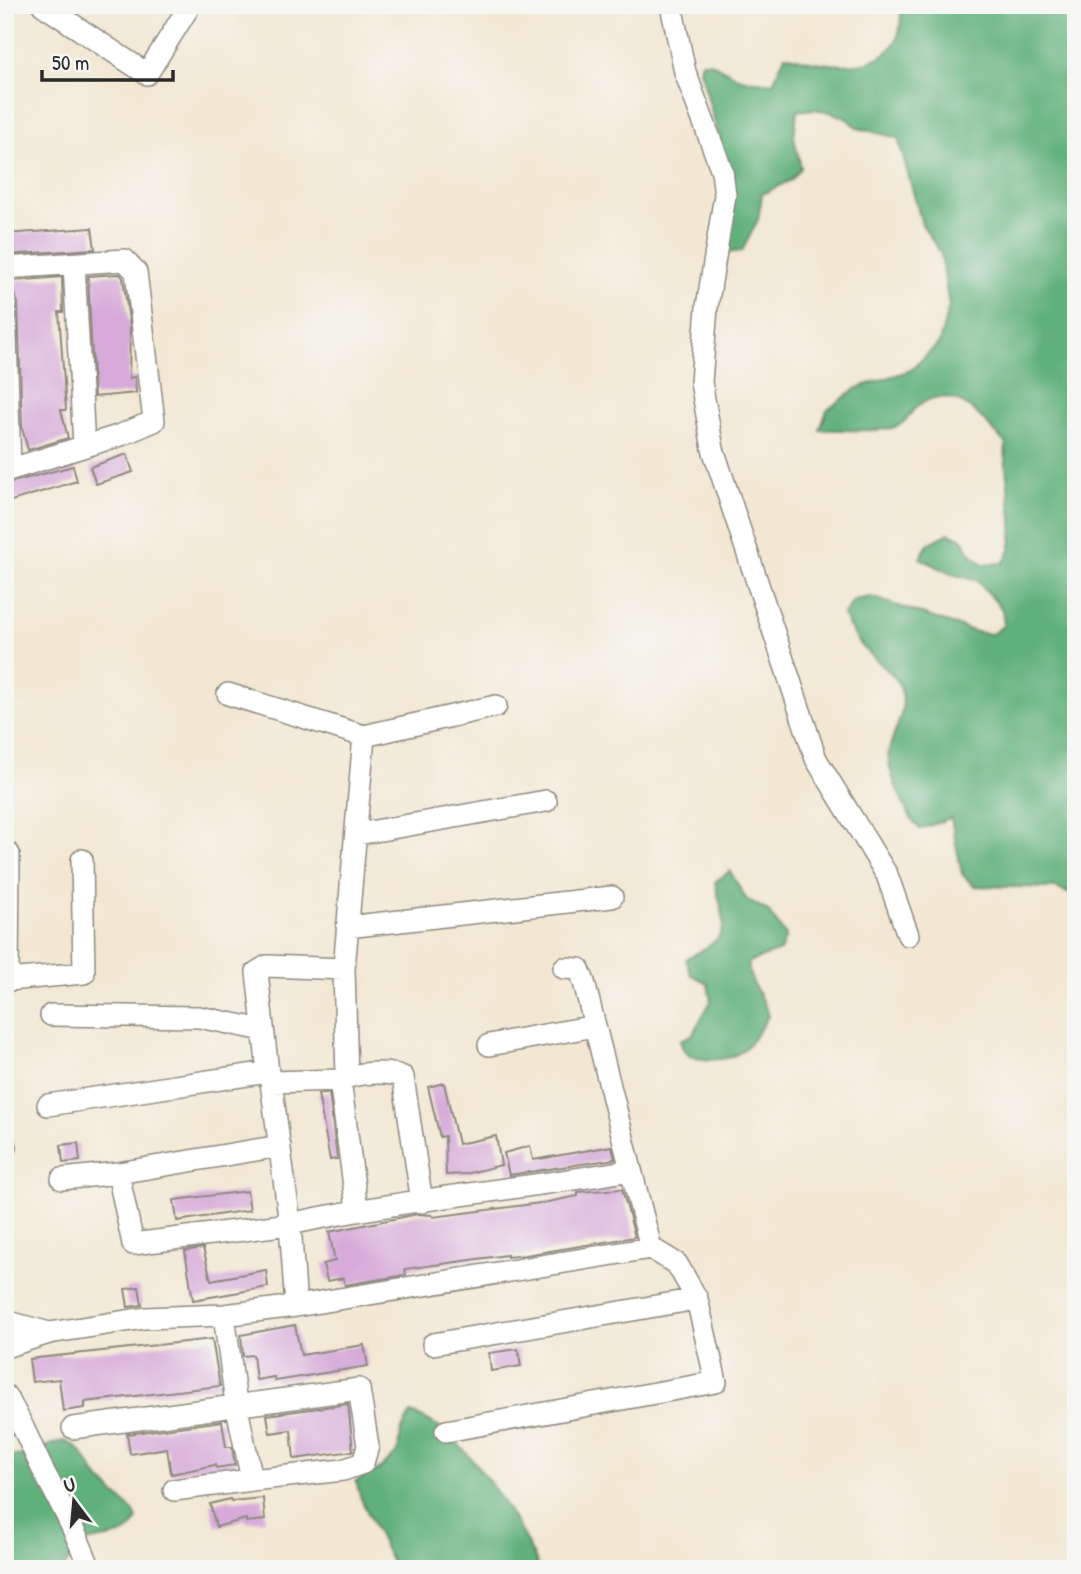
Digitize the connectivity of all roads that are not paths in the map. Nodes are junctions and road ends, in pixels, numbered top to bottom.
1 (43, 5) edge
2 (190, 5) edge
3 (671, 5) edge
4 (74, 265) junction
5 (5, 268) edge
6 (5, 303) edge
7 (84, 446) junction
8 (8, 470) edge
9 (228, 694) dead end
10 (496, 706) dead end
11 (364, 736) junction
12 (546, 801) dead end
13 (358, 834) junction
14 (9, 854) dead end
15 (82, 860) dead end
16 (612, 897) dead end
17 (7, 899) edge
18 (347, 927) junction
19 (908, 935) dead end
20 (564, 968) dead end
21 (344, 969) junction
22 (7, 980) edge
23 (51, 1015) dead end
24 (595, 1026) junction
25 (263, 1030) junction
26 (489, 1045) dead end
27 (270, 1077) junction
28 (344, 1078) junction
29 (48, 1105) dead end
30 (280, 1146) junction
31 (631, 1170) junction
32 (118, 1172) junction
33 (62, 1179) dead end
34 (422, 1202) junction
35 (357, 1209) junction
36 (290, 1224) junction
37 (651, 1248) junction
38 (697, 1299) junction
39 (296, 1306) junction
40 (225, 1315) junction
41 (5, 1321) edge
42 (49, 1333) junction
43 (433, 1345) dead end
44 (5, 1347) edge
45 (5, 1395) edge
46 (236, 1404) junction
47 (73, 1428) dead end
48 (446, 1431) dead end
49 (252, 1480) junction
50 (173, 1490) dead end
51 (90, 1569) edge

1 - 2 street
3 - 19 street
4 - 5 street
4 - 7 street
4 - 7 street
6 - 8 street
7 - 8 street
9 - 11 street
10 - 11 street
11 - 13 street
12 - 13 street
13 - 18 street
14 - 17 street
15 - 22 street
16 - 18 street
17 - 22 street
18 - 21 street
20 - 24 street
21 - 25 street
21 - 28 street
23 - 25 street
24 - 26 street
24 - 31 street
25 - 27 street
27 - 28 street
27 - 29 street
27 - 30 street
28 - 34 street
28 - 35 street
30 - 32 street
30 - 36 street
31 - 34 street
31 - 37 street
32 - 33 street
32 - 36 street
34 - 35 street
35 - 36 street
36 - 39 street
37 - 38 street
37 - 39 street
38 - 43 street
38 - 48 street
39 - 40 street
40 - 42 street
40 - 46 street
41 - 42 street
42 - 44 street
45 - 51 street
46 - 47 street
46 - 49 street
46 - 49 street
49 - 50 street

